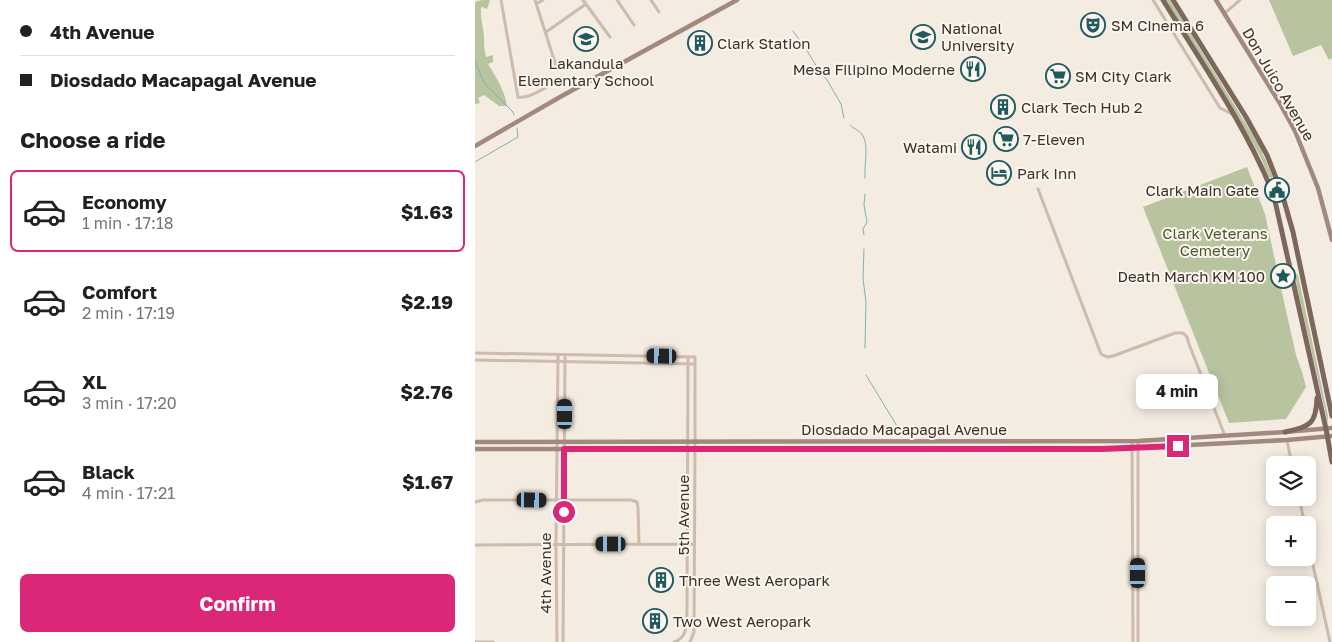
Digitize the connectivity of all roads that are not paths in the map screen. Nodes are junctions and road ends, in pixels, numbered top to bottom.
1 (501, 0) edge
2 (543, 0) edge
3 (583, 0) edge
4 (617, 0) edge
5 (651, 0) edge
6 (737, 0) edge
7 (1153, 0) edge
8 (1163, 0) edge
9 (1173, 0) edge
10 (1215, 0) edge
11 (1240, 0) edge
12 (535, 2) edge
13 (586, 4) junction
14 (659, 12) dead end
15 (1224, 14) junction
16 (635, 25) dead end
17 (1180, 27) junction
18 (545, 32) junction
19 (1173, 32) junction
20 (610, 37) dead end
21 (557, 69) dead end
22 (561, 78) dead end
23 (1234, 116) junction
24 (475, 146) edge
25 (1277, 178) junction
26 (1268, 181) junction
27 (1039, 189) dead end
28 (1282, 191) junction
29 (1273, 194) junction
30 (1332, 240) edge
31 (475, 353) edge
32 (557, 355) junction
33 (565, 355) junction
34 (688, 356) junction
35 (475, 360) edge
36 (557, 362) junction
37 (565, 362) junction
38 (688, 364) junction
39 (695, 364) junction
40 (1317, 390) junction
41 (1332, 416) edge
42 (1329, 428) edge
43 (1285, 432) junction
44 (1226, 436) junction
45 (1330, 436) edge
46 (1287, 440) junction
47 (1132, 441) junction
48 (475, 442) edge
49 (557, 442) junction
50 (564, 442) junction
51 (687, 442) junction
52 (695, 442) junction
53 (829, 442) junction
54 (1138, 442) junction
55 (475, 448) edge
56 (687, 448) junction
57 (695, 448) junction
58 (829, 448) junction
59 (1132, 448) junction
60 (1138, 448) junction
61 (557, 449) junction
62 (564, 449) junction
63 (1290, 456) edge
64 (1332, 462) edge
65 (557, 500) junction
66 (564, 500) junction
67 (475, 502) edge
68 (556, 544) junction
69 (563, 544) junction
70 (639, 544) junction
71 (687, 544) junction
72 (694, 544) junction
73 (475, 545) edge
74 (1313, 566) edge
75 (557, 604) junction
76 (563, 604) junction
77 (475, 642) edge
78 (493, 642) edge
79 (557, 642) edge
80 (563, 642) edge
81 (673, 642) edge
82 (689, 642) edge
83 (1133, 642) edge
84 (1138, 642) edge
85 (1328, 642) edge

1 - 22 street
2 - 12 street
3 - 13 street
4 - 16 street
5 - 14 street
6 - 24 main road
7 - 19 street
8 - 17 main road
9 - 25 main road
10 - 15 main road, Don Juico Avenue
11 - 15 street
12 - 18 street
13 - 18 street
13 - 20 street
15 - 30 main road, Don Juico Avenue
17 - 19 street
17 - 23 main road
18 - 21 street
19 - 23 street
23 - 26 main road
25 - 26 main road
25 - 28 main road
26 - 29 main road
27 - 44 street
28 - 29 main road
28 - 41 main road
29 - 40 main road
31 - 32 street
32 - 33 street
32 - 36 street, 4th Avenue
33 - 34 street
33 - 37 street, 4th Avenue
34 - 38 street, 5th Avenue
34 - 39 street, 5th Avenue
35 - 36 street
36 - 37 street
36 - 49 street, 4th Avenue
37 - 38 street
37 - 50 street, 4th Avenue
38 - 39 street
38 - 51 street, 5th Avenue
39 - 52 street, 5th Avenue
40 - 42 main road
40 - 43 main road
42 - 43 main road, Diosdado Macapagal Avenue
42 - 45 main road
43 - 44 main road, Diosdado Macapagal Avenue
44 - 54 main road, Diosdado Macapagal Avenue
45 - 46 main road, Diosdado Macapagal Avenue
45 - 64 main road
46 - 60 main road, Diosdado Macapagal Avenue
46 - 63 street
47 - 53 main road, Diosdado Macapagal Avenue
47 - 54 main road, Diosdado Macapagal Avenue
47 - 59 street
48 - 49 main road, Diosdado Macapagal Avenue
49 - 50 main road, Diosdado Macapagal Avenue
49 - 61 street, 4th Avenue
50 - 51 main road, Diosdado Macapagal Avenue
50 - 62 street, 4th Avenue
51 - 52 main road, Diosdado Macapagal Avenue
51 - 56 street, 5th Avenue
52 - 53 main road, Diosdado Macapagal Avenue
52 - 57 street, 5th Avenue
53 - 58 main road
54 - 60 street
55 - 61 main road, Diosdado Macapagal Avenue
56 - 57 main road, Diosdado Macapagal Avenue
56 - 62 main road, Diosdado Macapagal Avenue
56 - 71 street, 5th Avenue
57 - 58 main road, Diosdado Macapagal Avenue
57 - 72 street, 5th Avenue
58 - 59 main road, Diosdado Macapagal Avenue
59 - 60 main road, Diosdado Macapagal Avenue
59 - 83 street
60 - 84 street
61 - 62 main road, Diosdado Macapagal Avenue
61 - 65 street, 4th Avenue
62 - 66 street, 4th Avenue
65 - 66 street
65 - 67 street
65 - 68 street, 4th Avenue
66 - 69 street, 4th Avenue
66 - 70 street
68 - 69 street
68 - 73 street
68 - 75 street, 4th Avenue
69 - 70 street
69 - 76 street, 4th Avenue
70 - 71 street
71 - 72 street
71 - 81 street, 5th Avenue
72 - 82 street, 5th Avenue
74 - 85 street
75 - 76 street
75 - 79 street, 4th Avenue
76 - 80 street, 4th Avenue
77 - 78 street

